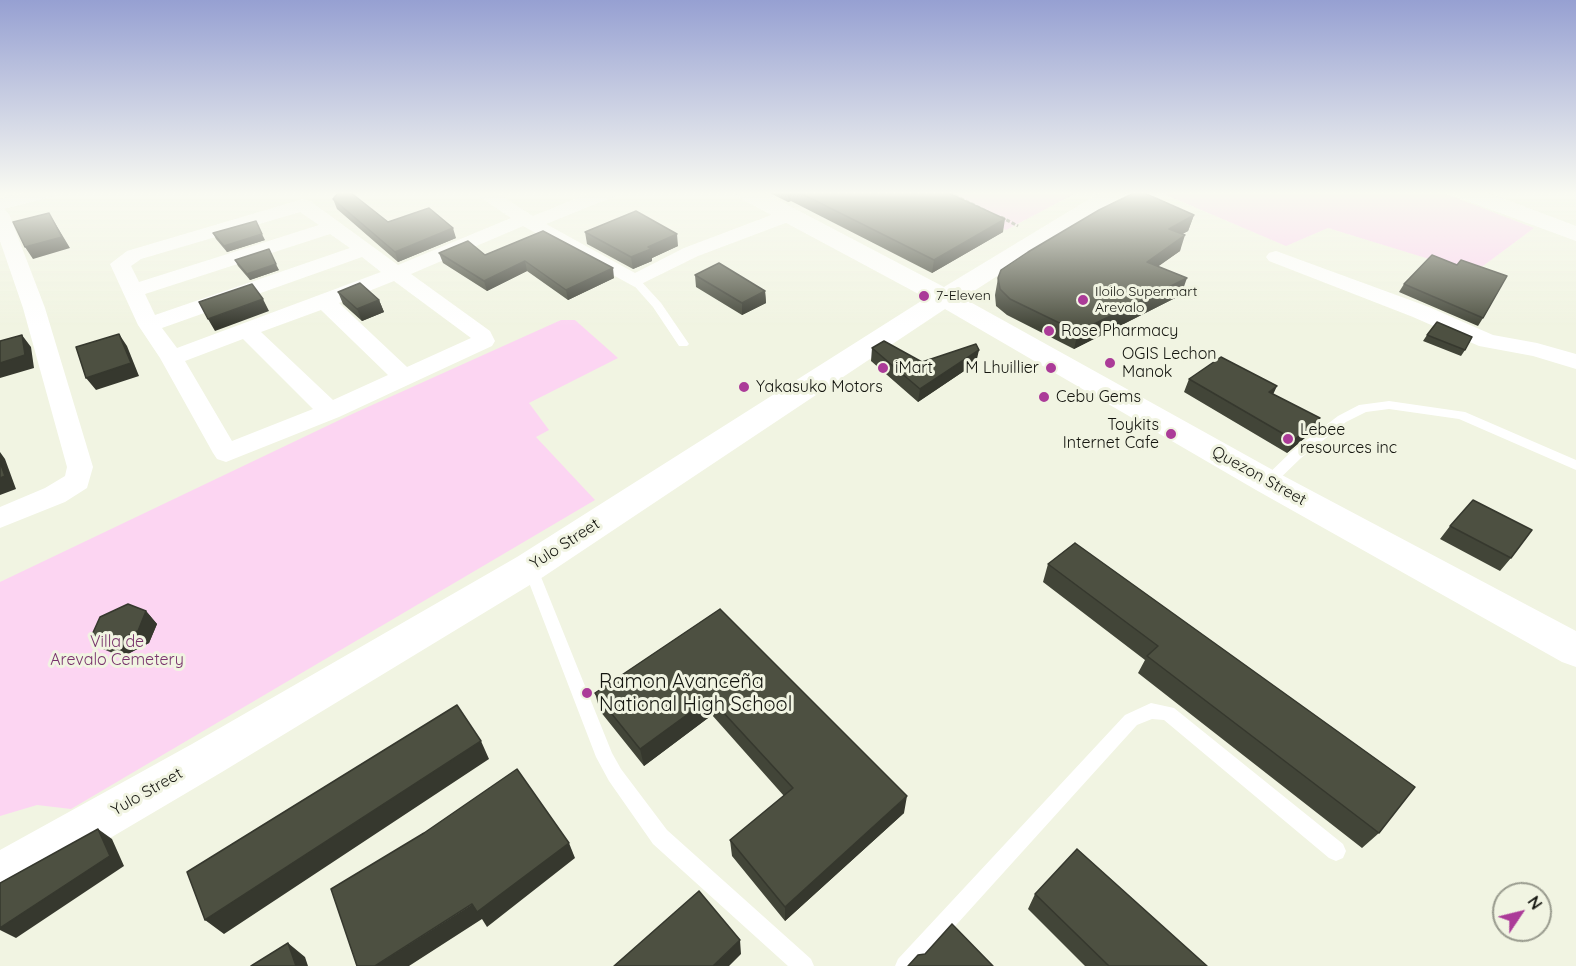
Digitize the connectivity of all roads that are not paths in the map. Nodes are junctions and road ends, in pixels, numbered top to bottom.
1 (8, 237) edge
2 (195, 237) edge
3 (301, 237) edge
4 (347, 237) edge
5 (487, 237) edge
6 (557, 237) edge
7 (729, 237) edge
8 (831, 237) edge
9 (1044, 237) edge
10 (364, 250) junction
11 (1276, 258) dead end
12 (396, 273) junction
13 (635, 281) junction
14 (132, 291) junction
15 (944, 299) junction
16 (324, 301) junction
17 (149, 325) junction
18 (246, 330) junction
19 (683, 344) dead end
20 (172, 358) junction
21 (1576, 362) edge
22 (404, 377) junction
23 (330, 411) junction
24 (1576, 465) edge
25 (1268, 482) junction
26 (0, 518) edge
27 (530, 567) junction
28 (1576, 650) edge
29 (1336, 851) dead end
30 (0, 876) edge
31 (804, 966) edge
32 (905, 966) edge

1 - 26 street
2 - 14 street
3 - 14 street
4 - 10 street
5 - 12 street
6 - 13 street
7 - 13 street
8 - 15 main road, Quezon Street
9 - 15 main road, Yulo Street
10 - 12 street
10 - 17 street
11 - 21 street
12 - 16 street
12 - 22 street
13 - 19 lane
14 - 17 street
15 - 25 main road, Quezon Street
15 - 27 main road, Yulo Street
16 - 18 street
16 - 22 street
17 - 20 street
18 - 20 street
18 - 23 street
20 - 23 street
22 - 23 street
24 - 25 lane
25 - 28 main road, Quezon Street
27 - 30 main road, Yulo Street
27 - 31 lane
29 - 32 lane

